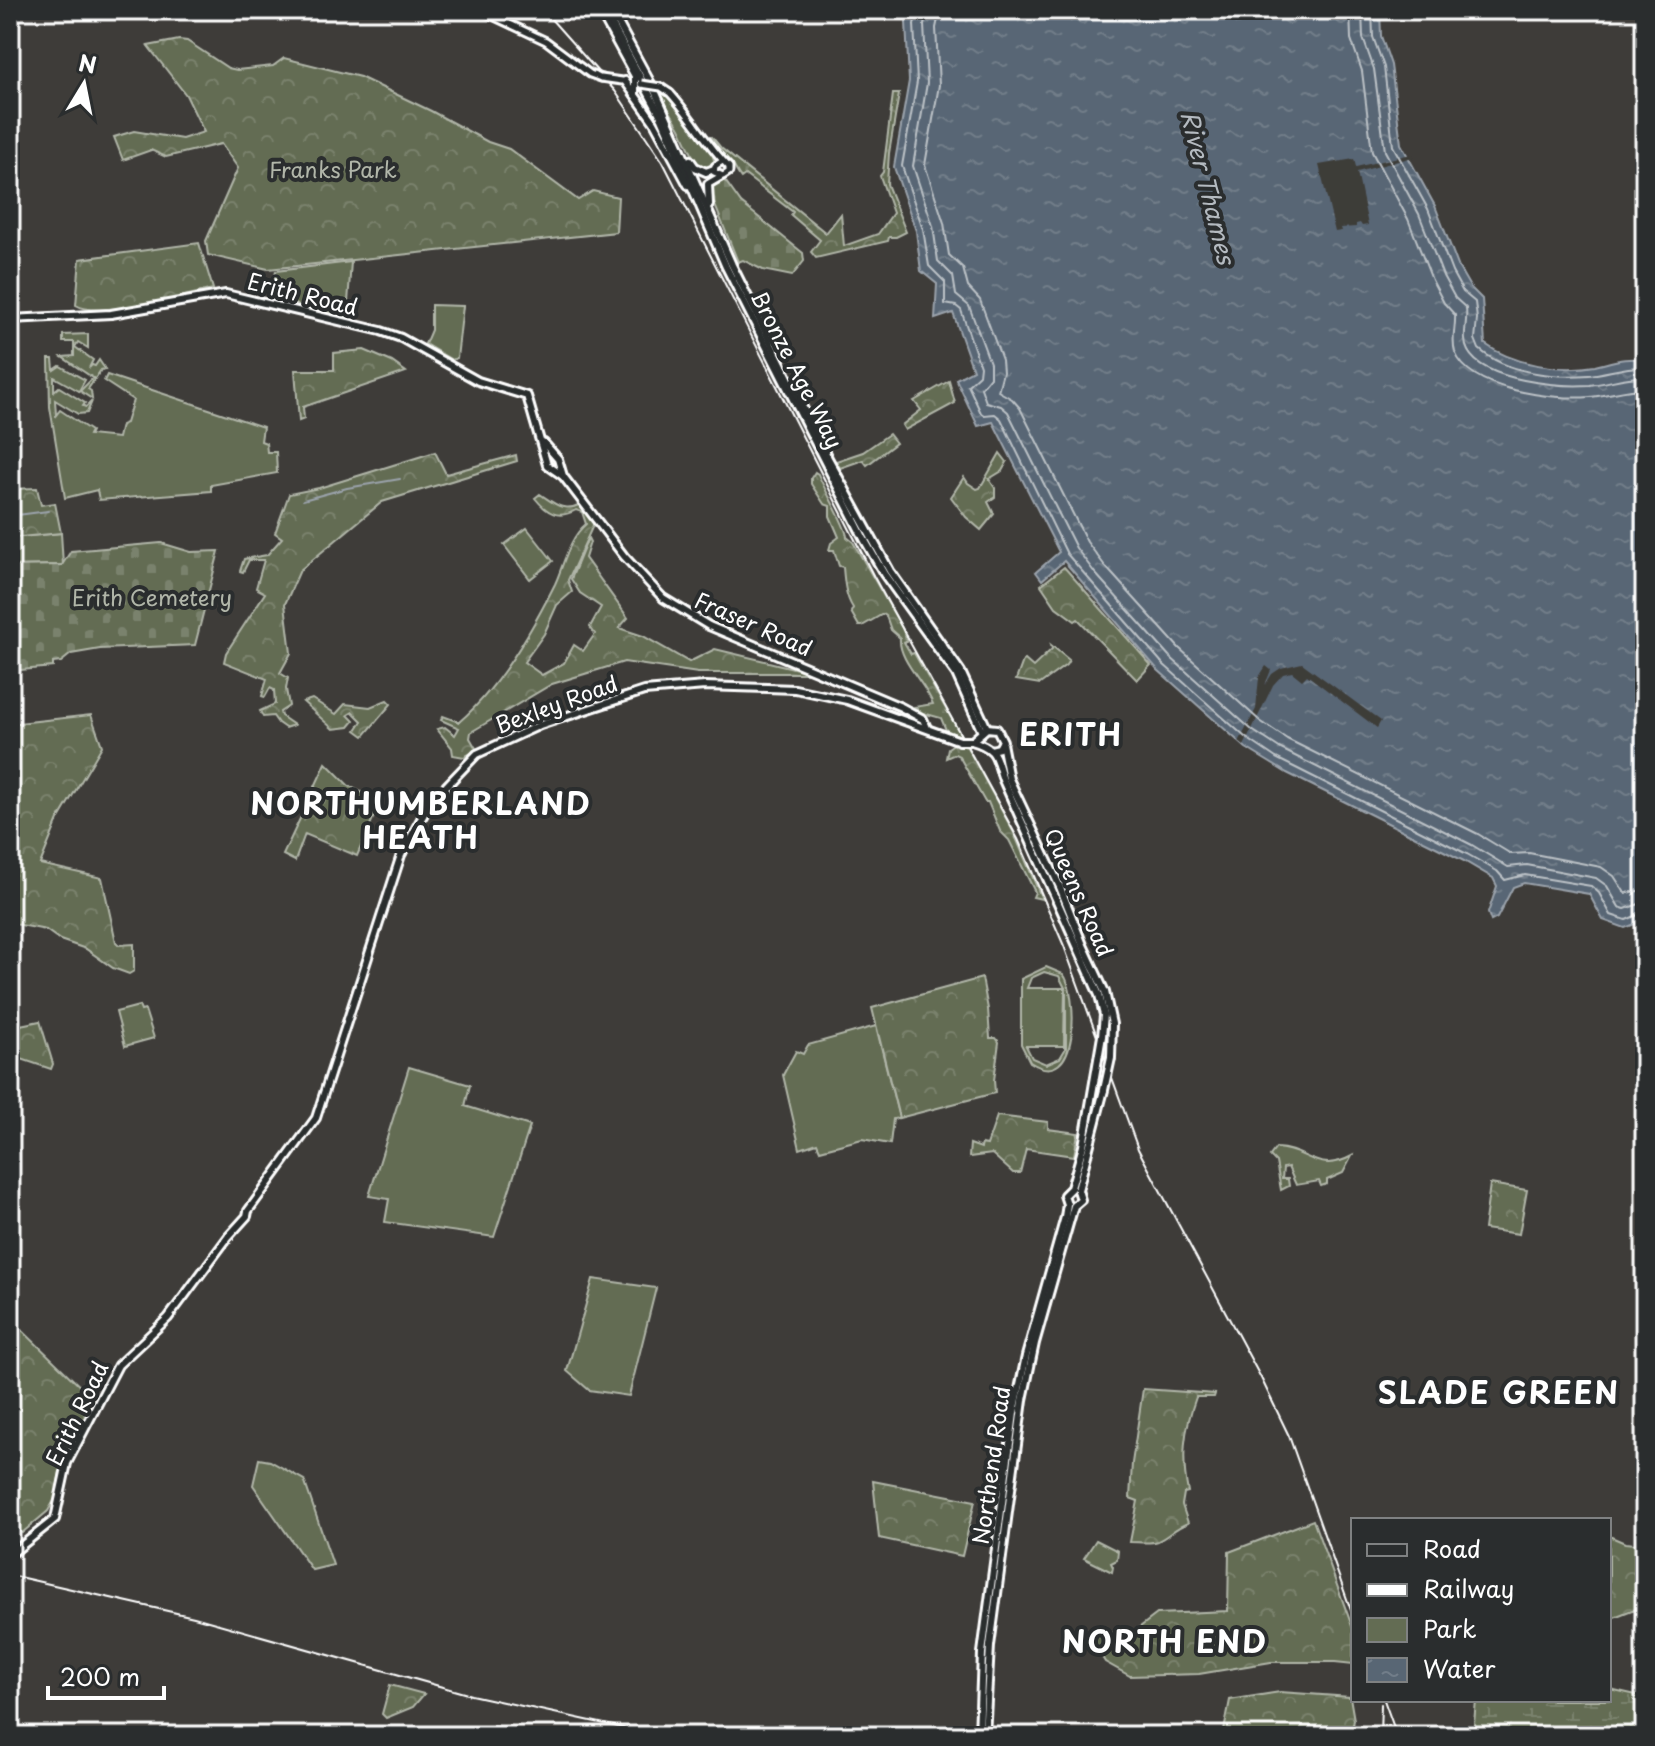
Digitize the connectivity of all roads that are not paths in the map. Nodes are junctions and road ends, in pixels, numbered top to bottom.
1 (15, 10) edge
2 (480, 10) edge
3 (601, 10) edge
4 (611, 10) edge
5 (10, 14) edge
6 (632, 71) junction
7 (623, 81) junction
8 (639, 83) junction
9 (635, 95) junction
10 (682, 147) junction
11 (721, 162) junction
12 (714, 169) junction
13 (720, 177) junction
14 (697, 198) junction
15 (714, 224) junction
16 (10, 319) edge
17 (525, 395) joint
18 (827, 461) junction
19 (927, 728) junction
20 (983, 735) junction
21 (1002, 743) junction
22 (991, 750) junction
23 (1074, 1189) junction
24 (1071, 1205) junction
25 (247, 1216) joint
26 (10, 1555) edge
27 (979, 1736) edge
28 (985, 1736) edge

1 - 5 main road
2 - 7 main road, bridge
3 - 6 main road
3 - 14 main road, Bronze Age Way
4 - 10 main road, Bronze Age Way
6 - 7 main road
6 - 8 main road
7 - 8 main road
7 - 9 main road
8 - 9 main road
8 - 11 main road, bridge
9 - 14 main road
10 - 12 main road
10 - 15 main road, Bronze Age Way
11 - 12 main road
11 - 13 main road
12 - 13 main road
13 - 15 main road
14 - 18 main road, Bronze Age Way
15 - 18 main road, Bronze Age Way
16 - 17 main road, Erith Road
17 - 19 main road, Fraser Road
18 - 20 main road, Bronze Age Way
19 - 20 main road, Bexley Road, bridge
19 - 25 main road, Bexley Road
20 - 21 main road
20 - 22 main road
21 - 22 main road
21 - 23 main road, Queens Road, bridge
22 - 23 main road, Queens Road, bridge
23 - 24 main road, Northend Road
23 - 24 main road, Northend Road
24 - 27 main road, Northend Road
24 - 28 main road, Northend Road
25 - 26 main road, Erith Road

